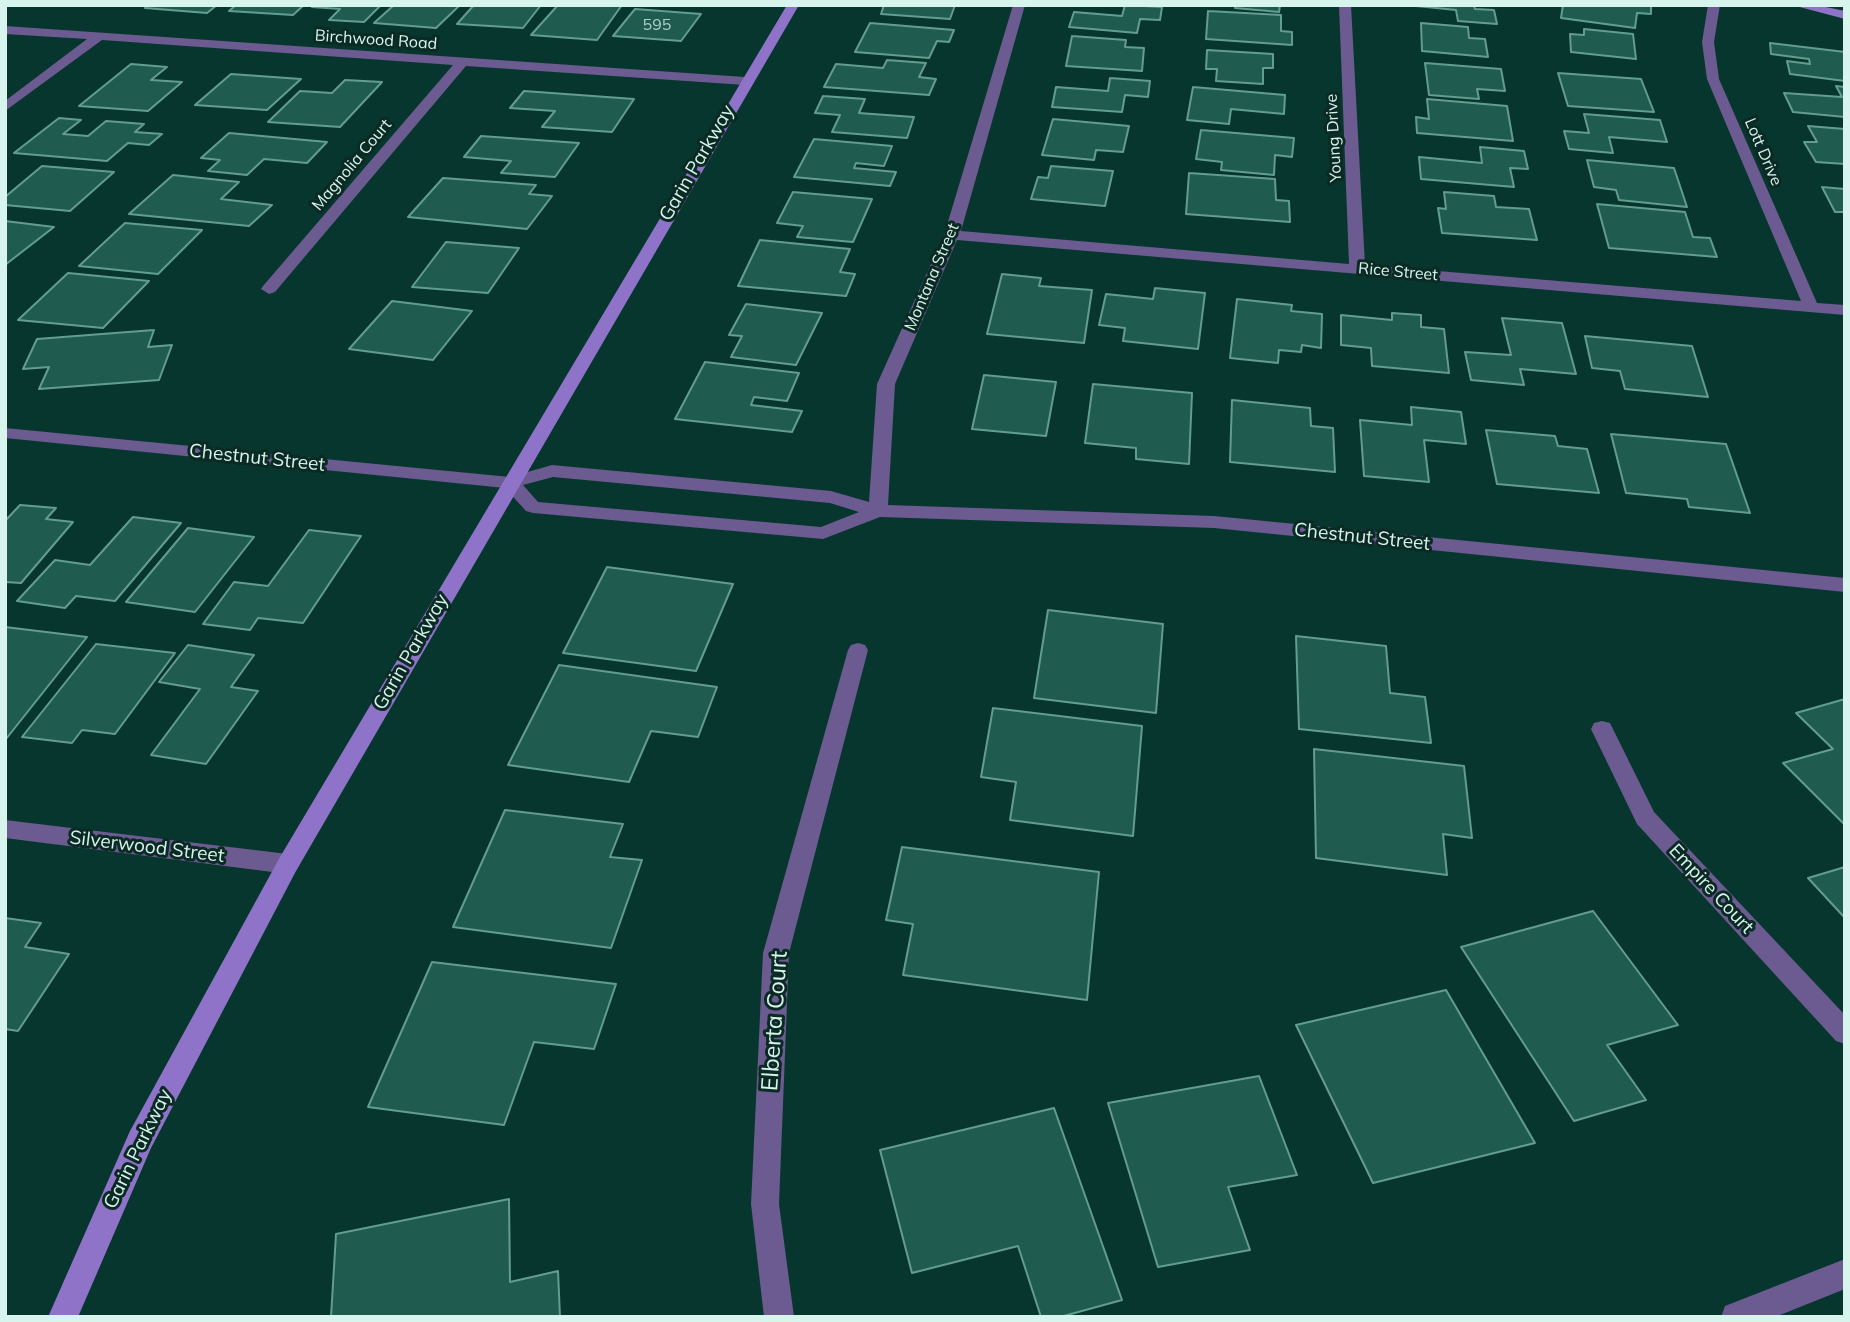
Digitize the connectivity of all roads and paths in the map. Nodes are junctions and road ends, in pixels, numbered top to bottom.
1 (793, 5) edge
2 (1019, 5) edge
3 (1345, 5) edge
4 (1714, 5) edge
5 (1798, 5) edge
6 (1845, 15) edge
7 (5, 30) edge
8 (97, 38) junction
9 (461, 63) junction
10 (745, 81) junction
11 (5, 107) edge
12 (952, 235) junction
13 (1357, 268) junction
14 (269, 289) dead end
15 (1811, 307) junction
16 (1845, 310) edge
17 (5, 433) edge
18 (510, 483) junction
19 (878, 511) junction
20 (1845, 585) edge
21 (858, 650) dead end
22 (1602, 729) dead end
23 (5, 829) edge
24 (288, 864) junction
25 (1845, 1033) edge
26 (1845, 1274) edge
27 (63, 1317) edge
28 (779, 1317) edge
29 (1736, 1317) edge

1 - 10 street, Garin Parkway
2 - 12 street, Montana Street
3 - 13 street, Young Drive
4 - 15 street, Lott Drive
5 - 6 street
7 - 8 street, Birchwood Road
8 - 9 street, Birchwood Road
8 - 11 street
9 - 10 street, Birchwood Road
9 - 14 street, Magnolia Court
10 - 18 street, Garin Parkway
12 - 13 street, Rice Street
12 - 19 street, Montana Street
13 - 15 street, Rice Street
15 - 16 street, Rice Street
17 - 18 street, Chestnut Street
18 - 19 street, Chestnut Street
18 - 19 street, Chestnut Street
18 - 24 street, Garin Parkway
19 - 20 street, Chestnut Street
21 - 28 street, Elberta Court
22 - 25 street, Empire Court
23 - 24 street, Silverwood Street
24 - 27 street, Garin Parkway
26 - 29 street

